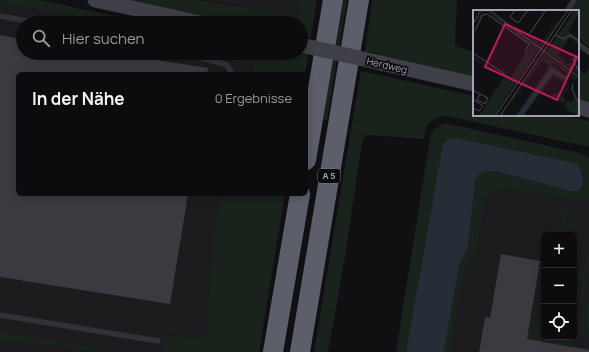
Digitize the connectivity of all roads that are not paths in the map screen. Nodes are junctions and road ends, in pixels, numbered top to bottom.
1 (95, 0) edge
2 (333, 0) edge
3 (359, 0) edge
4 (574, 0) edge
5 (568, 10) edge
6 (0, 16) edge
7 (168, 16) edge
8 (16, 19) edge
9 (579, 45) edge
10 (308, 47) edge
11 (589, 52) edge
12 (209, 60) edge
13 (231, 72) edge
14 (473, 84) edge
15 (579, 107) edge
16 (589, 110) edge
17 (308, 148) edge
18 (300, 196) edge
19 (0, 315) edge
20 (158, 341) dead end
21 (273, 352) edge
22 (300, 352) edge

1 - 7 main road
2 - 17 highway, A 5
3 - 22 highway, A 5
4 - 5 lane
6 - 8 lane
9 - 11 lane
10 - 14 main road, Herdweg, bridge
12 - 13 lane
15 - 16 main road
18 - 21 highway
19 - 20 lane

